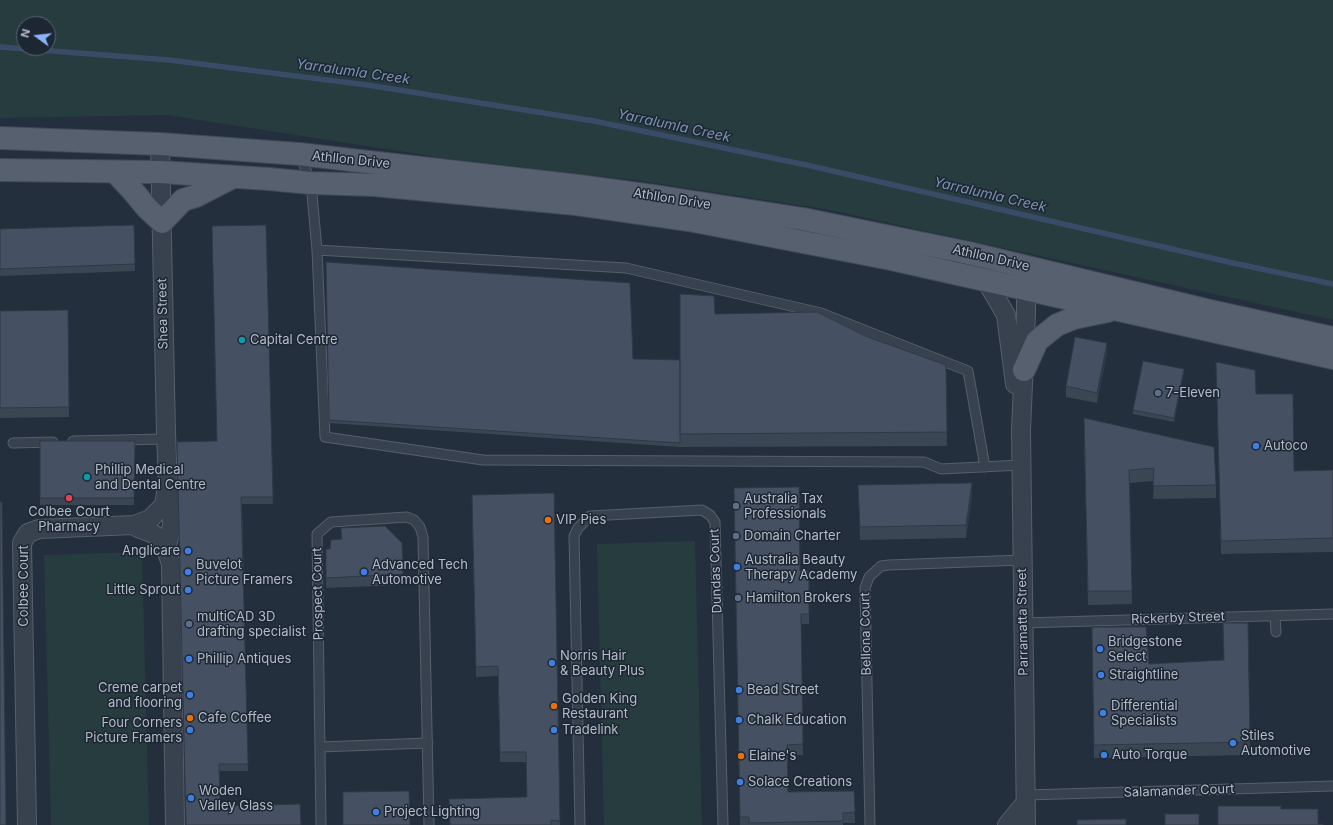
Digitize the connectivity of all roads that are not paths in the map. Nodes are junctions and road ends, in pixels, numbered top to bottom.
1 (0, 138) edge
2 (160, 144) junction
3 (300, 154) junction
4 (0, 170) edge
5 (115, 172) junction
6 (160, 172) junction
7 (234, 177) junction
8 (312, 183) junction
9 (162, 222) junction
10 (317, 250) junction
11 (970, 252) junction
12 (985, 279) junction
13 (1026, 289) junction
14 (1117, 309) junction
15 (1333, 338) edge
16 (1333, 358) edge
17 (1024, 370) junction
18 (1021, 418) junction
19 (166, 439) junction
20 (13, 443) dead end
21 (1021, 465) junction
22 (985, 467) junction
23 (168, 484) junction
24 (134, 525) junction
25 (166, 549) junction
26 (1022, 560) junction
27 (1333, 614) edge
28 (1275, 616) junction
29 (1023, 623) junction
30 (1276, 632) dead end
31 (428, 743) junction
32 (320, 747) junction
33 (1333, 786) edge
34 (1026, 799) junction
35 (27, 825) edge
36 (175, 825) edge
37 (321, 825) edge
38 (429, 825) edge
39 (580, 825) edge
40 (723, 825) edge
41 (870, 825) edge
42 (1007, 825) edge
43 (1026, 825) edge

1 - 2 main road, Athllon Drive
2 - 3 main road, Athllon Drive
2 - 6 street, Shea Street
3 - 8 lane
3 - 11 main road, Athllon Drive
4 - 5 main road, Athllon Drive
5 - 6 main road, Athllon Drive
5 - 9 main road
6 - 7 main road, Athllon Drive
6 - 9 street, Shea Street
7 - 8 main road, Athllon Drive
7 - 9 main road
8 - 10 lane
8 - 12 main road, Athllon Drive
9 - 19 street, Shea Street
10 - 22 lane
10 - 22 lane
11 - 13 main road
11 - 15 main road, Athllon Drive
12 - 13 main road, Athllon Drive
12 - 18 street, Parramatta Street
13 - 14 main road, Athllon Drive
13 - 17 street, Parramatta Street
14 - 16 main road, Athllon Drive
14 - 17 main road
17 - 18 street, Parramatta Street
18 - 21 street, Parramatta Street
19 - 20 lane
19 - 23 street, Shea Street
21 - 22 lane
21 - 26 street, Parramatta Street
23 - 24 street, Shea Street
23 - 25 street, Shea Street
24 - 25 street, Colbee Court
24 - 35 street, Colbee Court
25 - 36 street, Colbee Court
26 - 29 street, Parramatta Street
26 - 41 lane, Bellona Court
27 - 28 lane, Rickerby Street
28 - 29 lane, Rickerby Street
28 - 30 lane
29 - 34 street, Parramatta Street
31 - 32 lane
31 - 32 lane, Prospect Court
31 - 38 lane, Prospect Court
32 - 37 lane, Prospect Court
33 - 34 lane, Salamander Court
34 - 42 street
34 - 43 street, Parramatta Street
39 - 40 lane, Dundas Court

